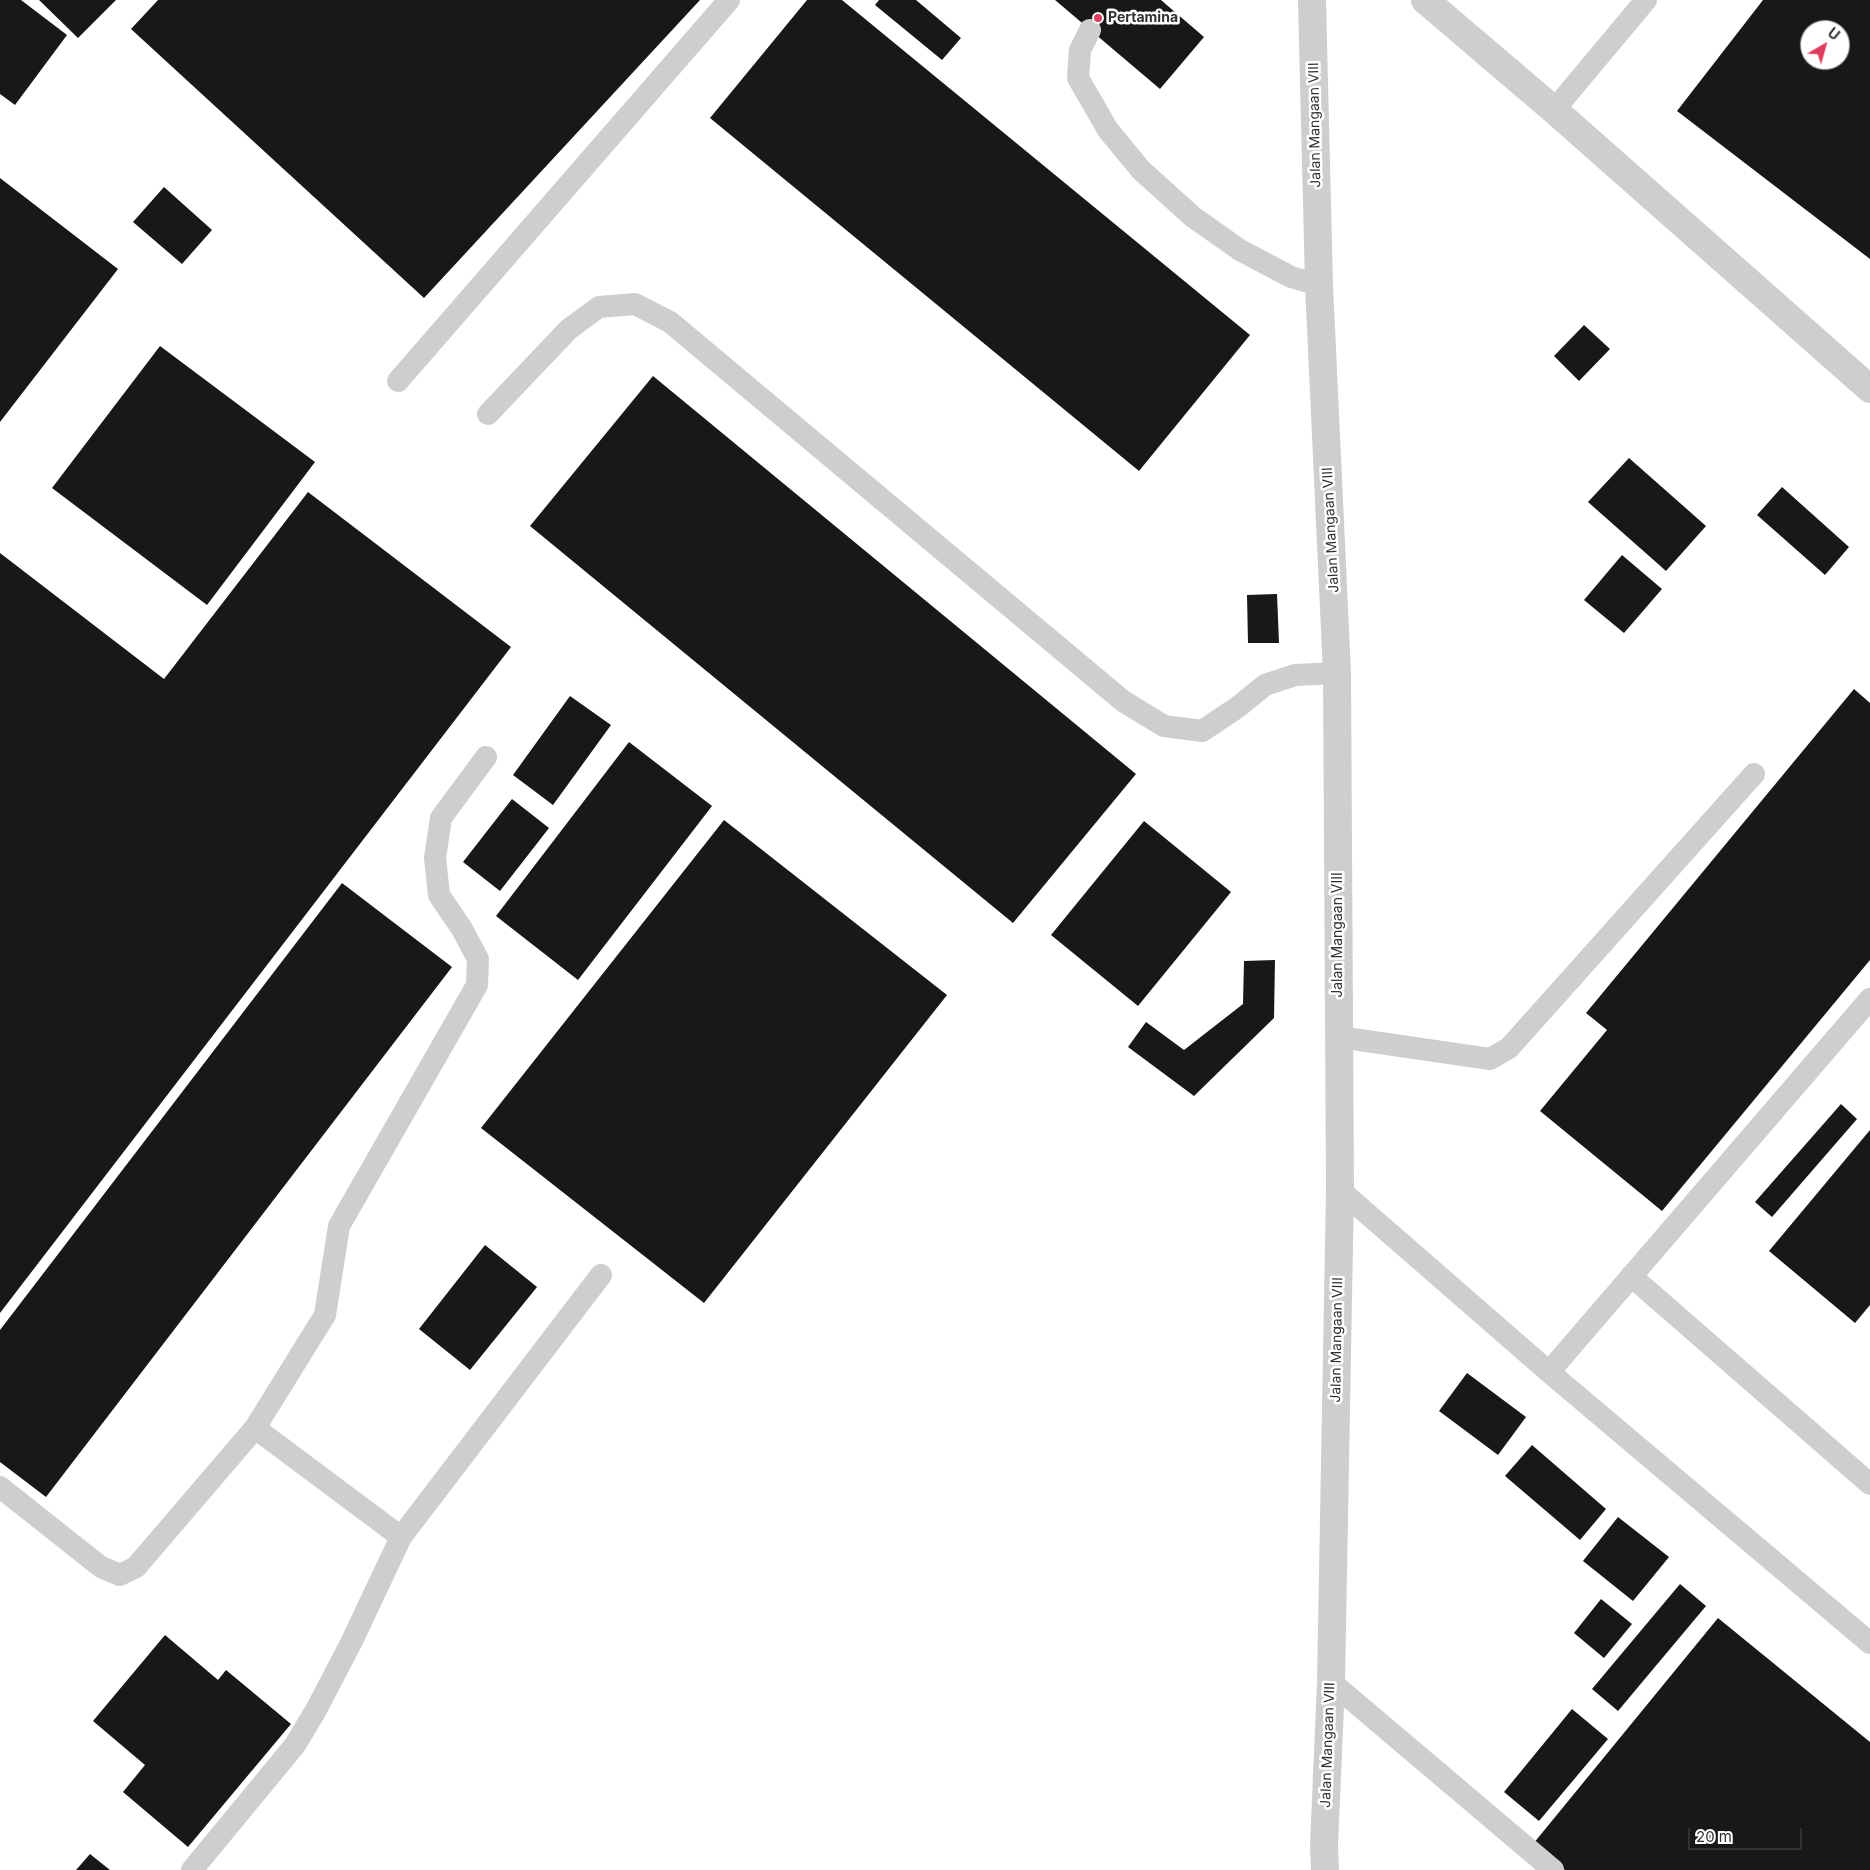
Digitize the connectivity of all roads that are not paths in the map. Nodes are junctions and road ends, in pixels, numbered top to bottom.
1 (729, 0) edge
2 (1312, 0) edge
3 (1425, 0) edge
4 (1646, 0) edge
5 (1090, 30) dead end
6 (1554, 110) junction
7 (1319, 284) junction
8 (398, 381) dead end
9 (1870, 389) edge
10 (488, 414) dead end
11 (1337, 673) junction
12 (486, 757) dead end
13 (1754, 774) dead end
14 (1870, 998) edge
15 (1339, 1037) junction
16 (1340, 1190) junction
17 (601, 1275) dead end
18 (1631, 1276) junction
19 (1549, 1372) junction
20 (255, 1428) junction
21 (1870, 1484) edge
22 (0, 1487) edge
23 (401, 1537) junction
24 (1870, 1643) edge
25 (1331, 1682) junction
26 (192, 1870) edge
27 (1325, 1870) edge
28 (1553, 1870) edge

1 - 8 lane
2 - 7 street, Jalan Mangaan VIII
3 - 6 street
4 - 6 lane
5 - 7 lane
6 - 9 street
7 - 11 street, Jalan Mangaan VIII
10 - 11 lane
11 - 15 street, Jalan Mangaan VIII
12 - 20 lane
13 - 15 lane
14 - 18 lane
15 - 16 street, Jalan Mangaan VIII
16 - 19 lane
16 - 25 street, Jalan Mangaan VIII
17 - 23 lane
18 - 19 lane
18 - 21 lane
19 - 24 lane
20 - 22 lane
20 - 23 lane
23 - 26 lane
25 - 27 street, Jalan Mangaan VIII
25 - 28 lane

